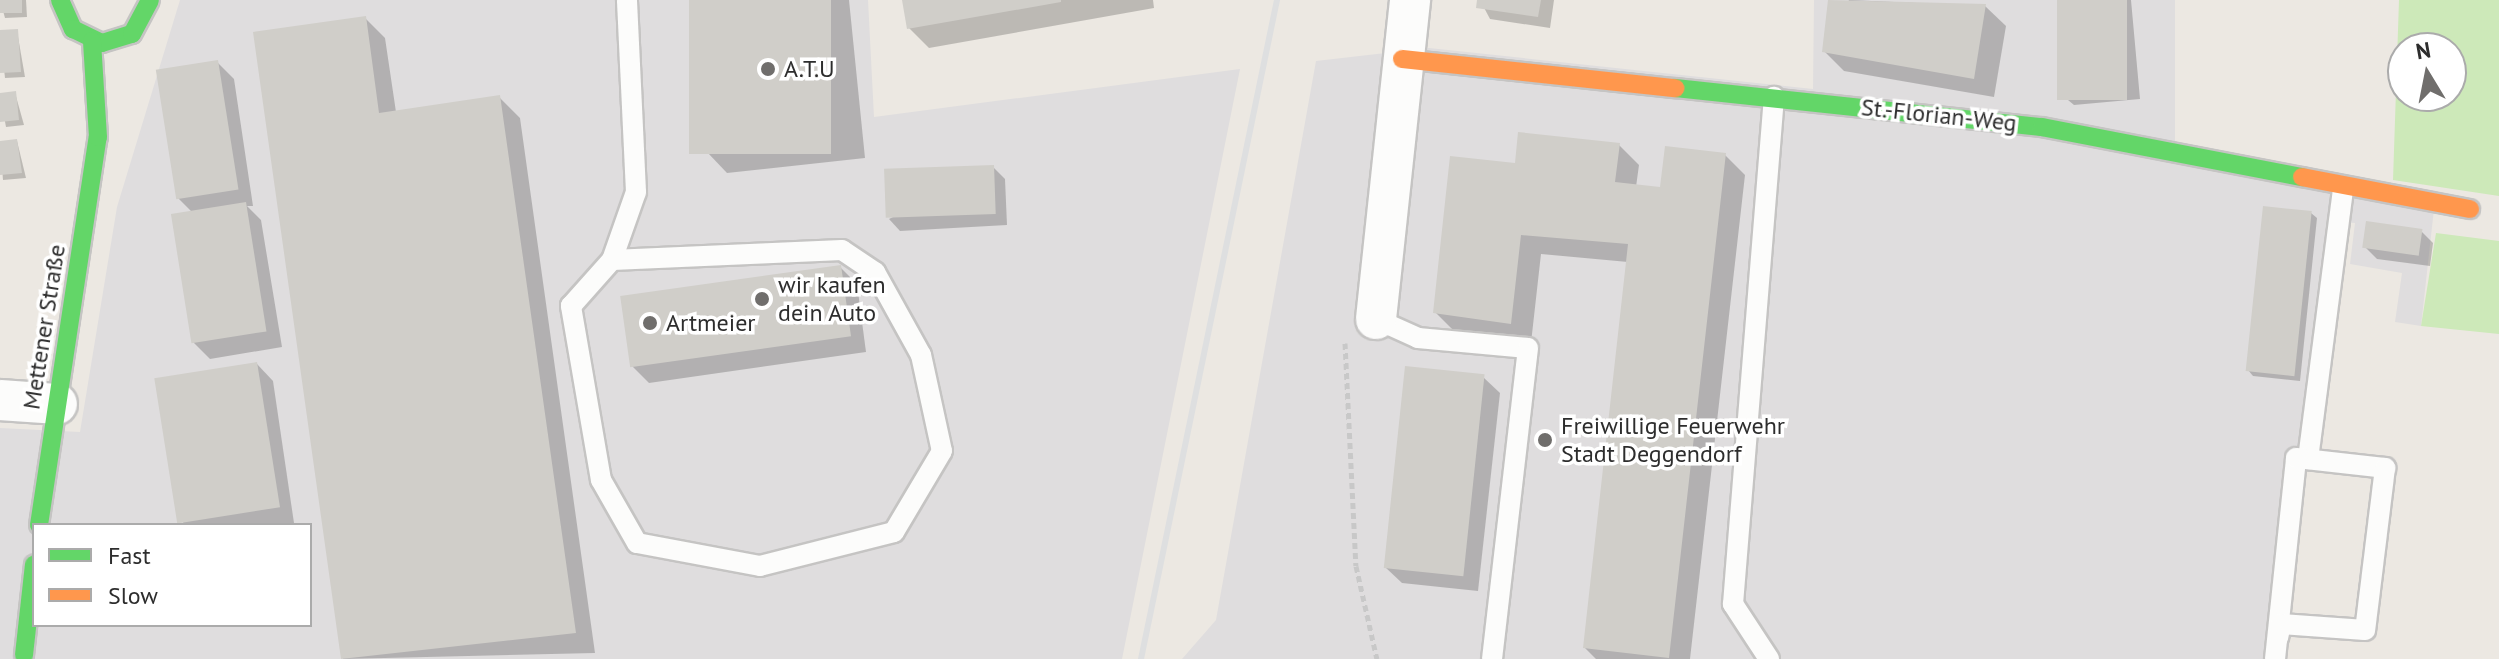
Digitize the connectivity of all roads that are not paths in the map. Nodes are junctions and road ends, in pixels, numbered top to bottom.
1 (60, 0) edge
2 (150, 0) edge
3 (627, 0) edge
4 (1410, 0) edge
5 (123, 39) junction
6 (92, 41) junction
7 (1402, 59) junction
8 (123, 64) dead end
9 (1774, 97) junction
10 (118, 99) dead end
11 (98, 137) junction
12 (2343, 190) junction
13 (2470, 209) joint
14 (2499, 213) edge
15 (612, 260) junction
16 (1376, 319) joint
17 (0, 400) edge
18 (57, 404) junction
19 (2308, 459) junction
20 (39, 523) edge
21 (32, 611) edge
22 (2278, 638) junction
23 (1493, 655) edge
24 (30, 657) edge
25 (0, 658) edge
26 (1769, 659) edge
27 (2275, 659) edge

1 - 6 street
2 - 5 street
3 - 15 lane
4 - 7 street
5 - 6 street
5 - 8 street
6 - 11 street, Mettener Straße
7 - 9 street, St.-Florian-Weg
7 - 16 street
9 - 12 street, St.-Florian-Weg
9 - 26 lane
10 - 11 street, Mettener Straße
11 - 18 street, Mettener Straße
12 - 13 street, St.-Florian-Weg
12 - 19 lane
13 - 14 lane
15 - 15 lane
16 - 23 lane
17 - 18 street
18 - 20 street, Mettener Straße
19 - 22 lane
19 - 22 lane
21 - 24 street
22 - 27 lane
24 - 25 street

